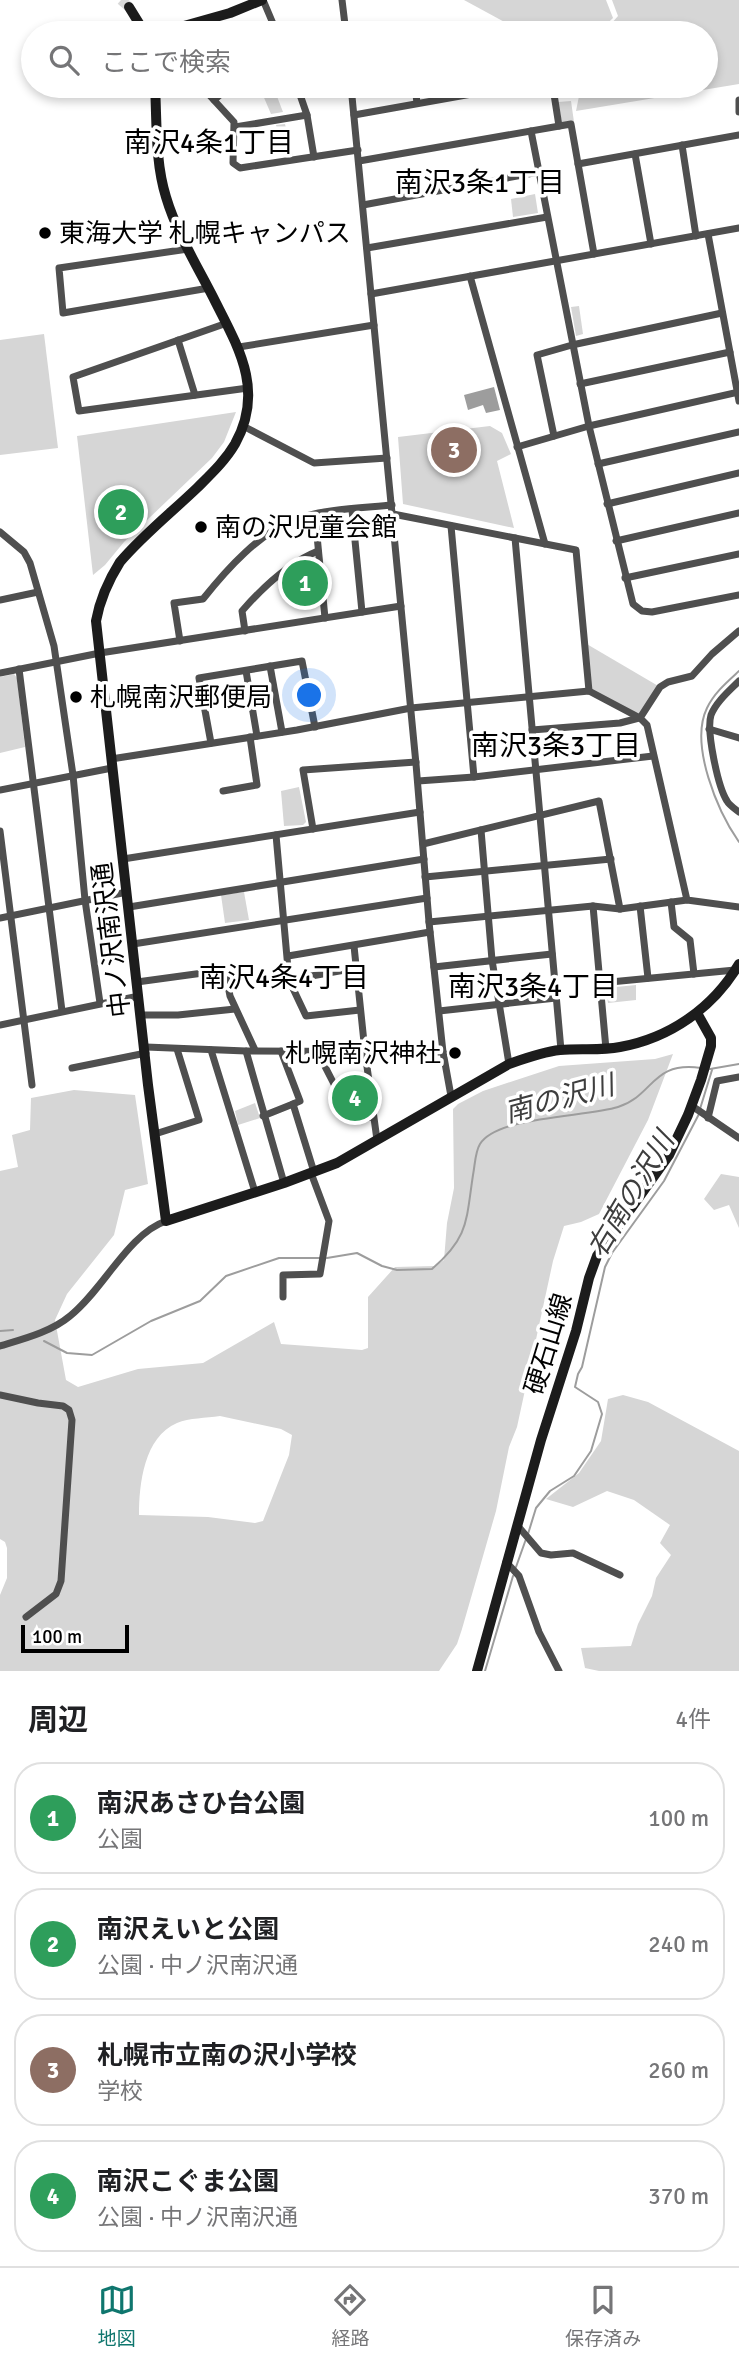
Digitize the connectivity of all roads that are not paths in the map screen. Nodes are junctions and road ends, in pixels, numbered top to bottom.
1 (262, 0) edge
2 (342, 0) edge
3 (130, 7) dead end
4 (138, 21) edge
5 (202, 21) edge
6 (272, 21) edge
7 (344, 21) edge
8 (156, 98) edge
9 (216, 98) edge
10 (301, 98) edge
11 (352, 98) edge
12 (416, 98) edge
13 (448, 98) edge
14 (555, 98) edge
15 (214, 100) joint
16 (739, 100) edge
17 (417, 103) junction
18 (739, 112) edge
19 (307, 115) junction
20 (354, 115) junction
21 (559, 126) junction
22 (235, 127) junction
23 (531, 131) junction
24 (739, 135) edge
25 (682, 145) junction
26 (358, 150) junction
27 (635, 153) junction
28 (314, 157) junction
29 (359, 161) junction
30 (578, 164) junction
31 (538, 172) junction
32 (363, 205) junction
33 (547, 217) junction
34 (739, 228) edge
35 (708, 234) junction
36 (696, 236) junction
37 (651, 244) junction
38 (367, 248) junction
39 (188, 249) junction
40 (594, 254) junction
41 (555, 261) junction
42 (470, 276) junction
43 (209, 288) junction
44 (371, 294) junction
45 (722, 313) junction
46 (227, 323) junction
47 (374, 325) junction
48 (178, 340) junction
49 (572, 345) junction
50 (239, 347) junction
51 (730, 352) junction
52 (580, 384) junction
53 (248, 388) junction
54 (738, 392) edge
55 (195, 395) junction
56 (739, 401) edge
57 (243, 426) junction
58 (589, 426) junction
59 (739, 432) edge
60 (554, 436) junction
61 (517, 446) junction
62 (387, 458) junction
63 (598, 464) junction
64 (739, 472) edge
65 (607, 504) junction
66 (392, 505) junction
67 (352, 510) junction
68 (739, 513) edge
69 (393, 514) junction
70 (315, 515) junction
71 (451, 526) junction
72 (0, 532) edge
73 (515, 538) junction
74 (616, 541) junction
75 (545, 544) junction
76 (318, 551) junction
77 (739, 554) edge
78 (625, 578) junction
79 (38, 592) junction
80 (739, 594) edge
81 (0, 600) edge
82 (401, 606) junction
83 (362, 612) junction
84 (325, 618) junction
85 (245, 631) junction
86 (739, 631) edge
87 (180, 641) junction
88 (100, 653) junction
89 (56, 662) junction
90 (270, 666) junction
91 (19, 669) junction
92 (246, 671) junction
93 (0, 673) edge
94 (739, 681) edge
95 (589, 691) junction
96 (529, 696) junction
97 (467, 701) junction
98 (411, 708) junction
99 (640, 718) junction
100 (315, 727) junction
101 (709, 729) junction
102 (532, 730) junction
103 (282, 732) junction
104 (253, 737) junction
105 (739, 738) edge
106 (211, 743) junction
107 (653, 756) junction
108 (416, 762) junction
109 (112, 764) junction
110 (536, 770) junction
111 (73, 775) junction
112 (474, 777) junction
113 (418, 781) junction
114 (35, 783) junction
115 (0, 790) edge
116 (223, 791) dead end
117 (420, 812) junction
118 (739, 812) edge
119 (539, 817) junction
120 (313, 829) junction
121 (481, 830) junction
122 (0, 831) edge
123 (276, 835) junction
124 (423, 844) junction
125 (123, 859) junction
126 (424, 859) junction
127 (611, 859) junction
128 (544, 867) junction
129 (485, 872) junction
130 (425, 877) junction
131 (281, 882) junction
132 (127, 892) junction
133 (427, 898) junction
134 (687, 900) junction
135 (85, 901) junction
136 (671, 902) junction
137 (593, 906) junction
138 (640, 906) junction
139 (129, 907) junction
140 (48, 908) junction
141 (739, 908) edge
142 (620, 909) junction
143 (548, 911) junction
144 (10, 916) junction
145 (488, 916) junction
146 (0, 918) edge
147 (284, 920) junction
148 (429, 922) junction
149 (430, 932) junction
150 (133, 944) junction
151 (354, 946) junction
152 (552, 954) junction
153 (288, 956) junction
154 (492, 960) junction
155 (434, 967) junction
156 (737, 967) edge
157 (356, 968) junction
158 (694, 974) junction
159 (648, 978) junction
160 (289, 980) junction
161 (137, 982) junction
162 (600, 983) junction
163 (139, 996) junction
164 (555, 998) junction
165 (100, 1003) junction
166 (498, 1005) junction
167 (235, 1009) junction
168 (360, 1010) junction
169 (62, 1011) junction
170 (439, 1011) junction
171 (696, 1013) junction
172 (141, 1015) junction
173 (24, 1020) junction
174 (0, 1025) edge
175 (177, 1049) junction
176 (606, 1049) junction
177 (146, 1050) junction
178 (211, 1050) junction
179 (561, 1050) junction
180 (246, 1051) junction
181 (255, 1051) junction
182 (281, 1051) junction
183 (317, 1051) junction
184 (365, 1052) junction
185 (443, 1052) junction
186 (509, 1064) junction
187 (72, 1068) dead end
188 (739, 1077) edge
189 (32, 1085) dead end
190 (451, 1096) junction
191 (293, 1104) junction
192 (692, 1106) junction
193 (263, 1116) junction
194 (373, 1117) junction
195 (708, 1118) junction
196 (155, 1134) junction
197 (739, 1138) edge
198 (377, 1140) junction
199 (312, 1172) junction
200 (284, 1183) junction
201 (255, 1192) junction
202 (166, 1221) junction
203 (283, 1297) dead end
204 (0, 1346) edge
205 (0, 1395) edge
206 (519, 1528) junction
207 (506, 1562) junction
208 (620, 1575) dead end
209 (26, 1617) dead end
210 (477, 1671) edge
211 (559, 1671) edge

1 - 5 street
1 - 6 street
2 - 7 street
3 - 4 street
8 - 39 street, 中ノ沢南沢通
9 - 15 street
10 - 19 street
11 - 20 street
12 - 17 street
13 - 17 street
14 - 21 street
15 - 22 street
16 - 18 street
17 - 20 street
19 - 22 street
19 - 28 street
20 - 26 street
21 - 23 street
21 - 30 street
22 - 28 street
23 - 29 street
23 - 31 street
24 - 25 street
25 - 27 street
25 - 36 street
26 - 28 street
26 - 29 street
27 - 30 street
27 - 37 street
29 - 32 street
30 - 40 street
31 - 32 street
31 - 33 street
32 - 38 street
33 - 38 street
33 - 41 street
34 - 35 street
35 - 36 street
35 - 45 street
36 - 37 street
37 - 40 street
38 - 44 street
39 - 43 street, 中ノ沢南沢通
39 - 43 street
40 - 41 street
41 - 42 street
41 - 49 street
42 - 44 street
42 - 61 street
43 - 46 street, 中ノ沢南沢通
44 - 47 street
45 - 49 street
45 - 51 street
46 - 48 street
46 - 50 street, 中ノ沢南沢通
47 - 50 street
47 - 62 street
48 - 55 street
48 - 55 street
49 - 52 street
49 - 60 street
50 - 53 street, 中ノ沢南沢通
51 - 52 street
51 - 54 street
52 - 58 street
53 - 55 street
53 - 57 street, 中ノ沢南沢通
54 - 56 street
54 - 58 street
57 - 62 street
57 - 88 street, 中ノ沢南沢通
58 - 60 street
58 - 63 street
59 - 63 street
60 - 61 street
61 - 75 street
62 - 66 street
63 - 65 street
64 - 65 street
65 - 74 street
66 - 67 street
66 - 69 street
67 - 70 street
67 - 83 street
68 - 74 street
69 - 71 street
69 - 82 street
70 - 76 street
70 - 87 street
71 - 73 street
71 - 97 street
72 - 79 street
73 - 75 street
73 - 96 street
74 - 78 street
75 - 95 street
76 - 84 street
76 - 85 street
77 - 78 street
78 - 80 street
79 - 81 street
79 - 89 street
82 - 83 street
82 - 98 street
83 - 84 street
84 - 85 street
85 - 87 street
86 - 99 street
87 - 88 street
88 - 89 street
88 - 109 street, 中ノ沢南沢通
89 - 91 street
89 - 111 street
90 - 92 street
90 - 100 street
90 - 103 street
91 - 93 street
91 - 114 street
92 - 104 street
92 - 106 street
94 - 101 street
95 - 96 street
95 - 99 street
96 - 97 street
96 - 102 street
97 - 98 street
97 - 112 street
98 - 100 street
98 - 108 street
99 - 102 street
99 - 107 street
100 - 103 street
101 - 105 street
101 - 118 street
102 - 110 street
103 - 104 street
104 - 106 street
104 - 116 street
106 - 109 street
107 - 110 street
107 - 134 street
108 - 113 street
108 - 120 street
109 - 111 street
109 - 125 street, 中ノ沢南沢通
110 - 112 street
110 - 119 street
111 - 114 street
111 - 135 street
112 - 113 street
113 - 117 street
114 - 115 street
114 - 140 street
117 - 120 street
117 - 124 street
119 - 121 street
119 - 127 street
119 - 128 street
120 - 123 street
121 - 124 street
121 - 129 street
122 - 144 street
123 - 125 street
123 - 131 street
124 - 126 street
125 - 132 street, 中ノ沢南沢通
126 - 130 street
126 - 131 street
127 - 128 street
127 - 142 street
128 - 129 street
128 - 143 street
129 - 130 street
129 - 145 street
130 - 133 street
131 - 139 street
131 - 147 street
132 - 135 street
132 - 139 street, 中ノ沢南沢通
133 - 147 street
133 - 148 street
134 - 136 street
134 - 141 street
135 - 140 street
135 - 165 street
136 - 138 street
136 - 158 street
137 - 142 street
137 - 143 street
137 - 162 street
138 - 142 street
138 - 159 street
139 - 150 street, 中ノ沢南沢通
140 - 144 street
140 - 169 street
143 - 145 street
143 - 152 street
144 - 146 street
144 - 173 street
145 - 148 street
145 - 154 street
147 - 150 street
147 - 153 street
148 - 149 street
149 - 151 street
149 - 155 street
150 - 161 street, 中ノ沢南沢通
151 - 153 street
151 - 157 street
152 - 154 street
152 - 164 street
153 - 160 street
154 - 155 street
154 - 166 street
155 - 170 street
156 - 158 street
156 - 171 street
157 - 160 street
157 - 168 street
158 - 159 street
159 - 162 street
160 - 168 street
161 - 163 street, 中ノ沢南沢通
161 - 167 street
162 - 176 street
163 - 165 street
163 - 172 street, 中ノ沢南沢通
164 - 166 street
164 - 179 street
165 - 169 street
166 - 170 street
166 - 186 street
167 - 172 street
167 - 181 street
168 - 184 street
169 - 173 street
170 - 185 street
171 - 176 street
171 - 192 street, 硬石山線
172 - 177 street, 中ノ沢南沢通
173 - 174 street
173 - 189 street
175 - 177 street
175 - 178 street
175 - 196 street
176 - 179 street
177 - 187 street
177 - 196 street, 中ノ沢南沢通
178 - 180 street
178 - 201 street
179 - 186 street
180 - 181 street
180 - 193 street
181 - 182 street
182 - 183 street
182 - 191 street
183 - 184 street
183 - 194 street
184 - 185 street
184 - 194 street
185 - 190 street
186 - 190 street
188 - 195 street
190 - 198 street
191 - 193 street
191 - 199 street
192 - 195 street
192 - 206 street, 硬石山線
193 - 200 street
194 - 198 street
195 - 197 street
196 - 202 street, 中ノ沢南沢通
198 - 199 street
199 - 200 street
199 - 203 street
200 - 201 street
201 - 202 street
202 - 204 street
205 - 209 street
206 - 207 street, 硬石山線
206 - 208 street
207 - 210 street, 硬石山線
207 - 211 street

